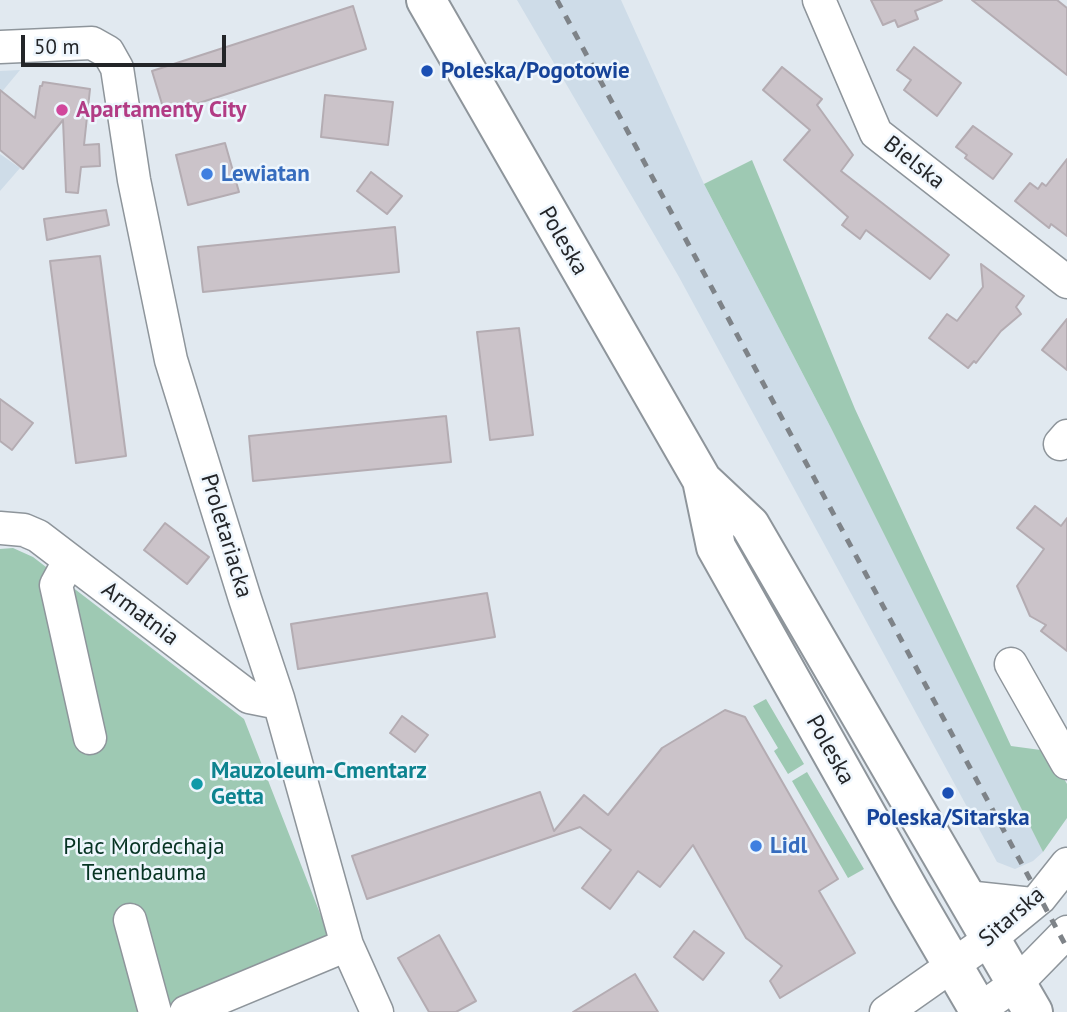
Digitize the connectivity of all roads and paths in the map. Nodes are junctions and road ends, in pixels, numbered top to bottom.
1 (426, 0) edge
2 (819, 0) edge
3 (0, 47) edge
4 (1067, 282) edge
5 (702, 480) junction
6 (0, 528) edge
7 (69, 561) junction
8 (1011, 664) dead end
9 (279, 704) junction
10 (90, 738) dead end
11 (1067, 763) edge
12 (912, 805) junction
13 (872, 826) junction
14 (1067, 864) edge
15 (966, 897) junction
16 (1032, 904) junction
17 (130, 920) dead end
18 (1067, 932) edge
19 (990, 939) junction
20 (347, 945) junction
21 (952, 965) junction
22 (1025, 998) edge
23 (978, 1011) edge
24 (155, 1012) edge
25 (186, 1012) edge
26 (377, 1012) edge
27 (886, 1012) edge

1 - 5 main road, Poleska
2 - 4 street, Bielska
3 - 9 street, Proletariacka
5 - 12 main road, Poleska
5 - 13 main road, Poleska
6 - 7 street, Armatnia
7 - 9 street, Armatnia
7 - 10 street
8 - 11 street
9 - 20 street, Proletariacka
12 - 13 main road
12 - 15 main road, Poleska
13 - 21 main road, Poleska
14 - 16 street, Sitarska
15 - 16 street
15 - 19 main road, Poleska
16 - 19 street, Sitarska
17 - 24 street
18 - 22 street, Sitarska
19 - 21 street, Sitarska
19 - 22 main road, Poleska
20 - 25 street
20 - 26 street, Proletariacka
21 - 23 main road, Poleska
21 - 27 street, Sitarska
22 - 23 street, Sitarska

